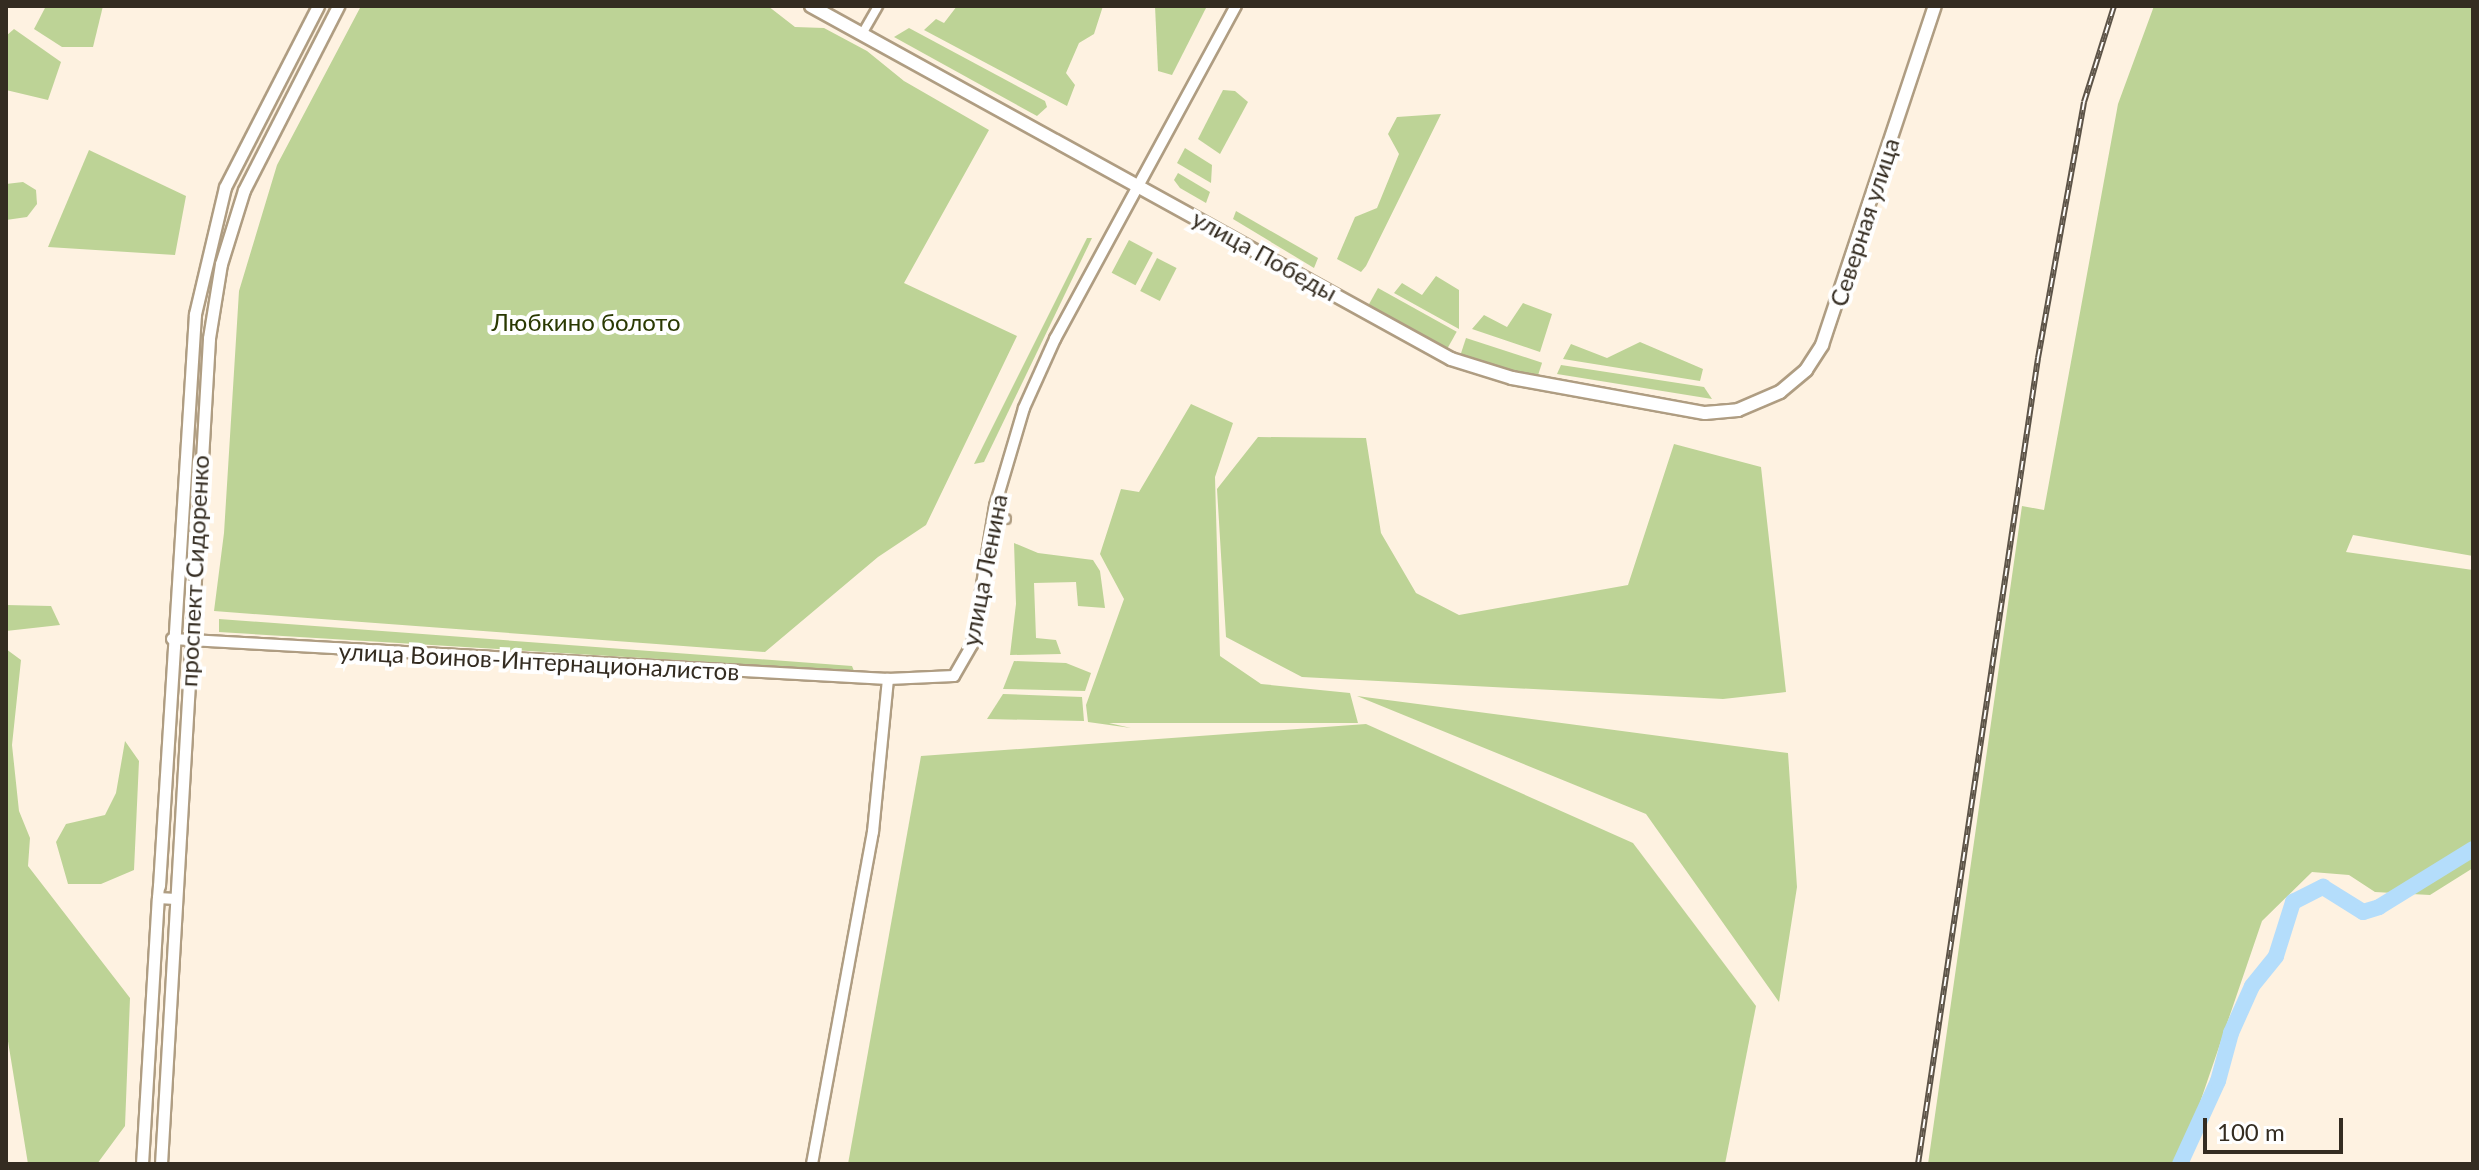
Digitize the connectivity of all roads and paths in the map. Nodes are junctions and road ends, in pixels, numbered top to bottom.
1 (318, 6) edge
2 (338, 6) edge
3 (811, 6) edge
4 (878, 6) edge
5 (1236, 6) edge
6 (1935, 6) edge
7 (862, 34) junction
8 (1138, 184) junction
9 (204, 261) junction
10 (221, 264) junction
11 (1749, 407) joint
12 (993, 517) junction
13 (1006, 519) dead end
14 (172, 639) junction
15 (190, 641) junction
16 (888, 679) junction
17 (158, 892) junction
18 (176, 899) junction
19 (142, 1164) edge
20 (161, 1164) edge
21 (812, 1164) edge

1 - 9 main road, проспект Сидоренко
2 - 10 main road, проспект Сидоренко
3 - 7 main road, улица Победы
4 - 7 street
5 - 8 street, улица Ленина
6 - 11 main road, Северная улица
7 - 8 main road, улица Победы
8 - 11 main road, улица Победы
8 - 12 street, улица Ленина
9 - 10 street
9 - 14 main road, проспект Сидоренко
10 - 15 main road, проспект Сидоренко
12 - 13 street
12 - 16 street, улица Ленина
14 - 15 street, улица Воинов-Интернационалистов
14 - 17 main road, проспект Сидоренко
15 - 16 street, улица Воинов-Интернационалистов
15 - 18 main road, проспект Сидоренко
16 - 21 street
17 - 18 street
17 - 19 main road, проспект Сидоренко
18 - 20 main road, проспект Сидоренко

